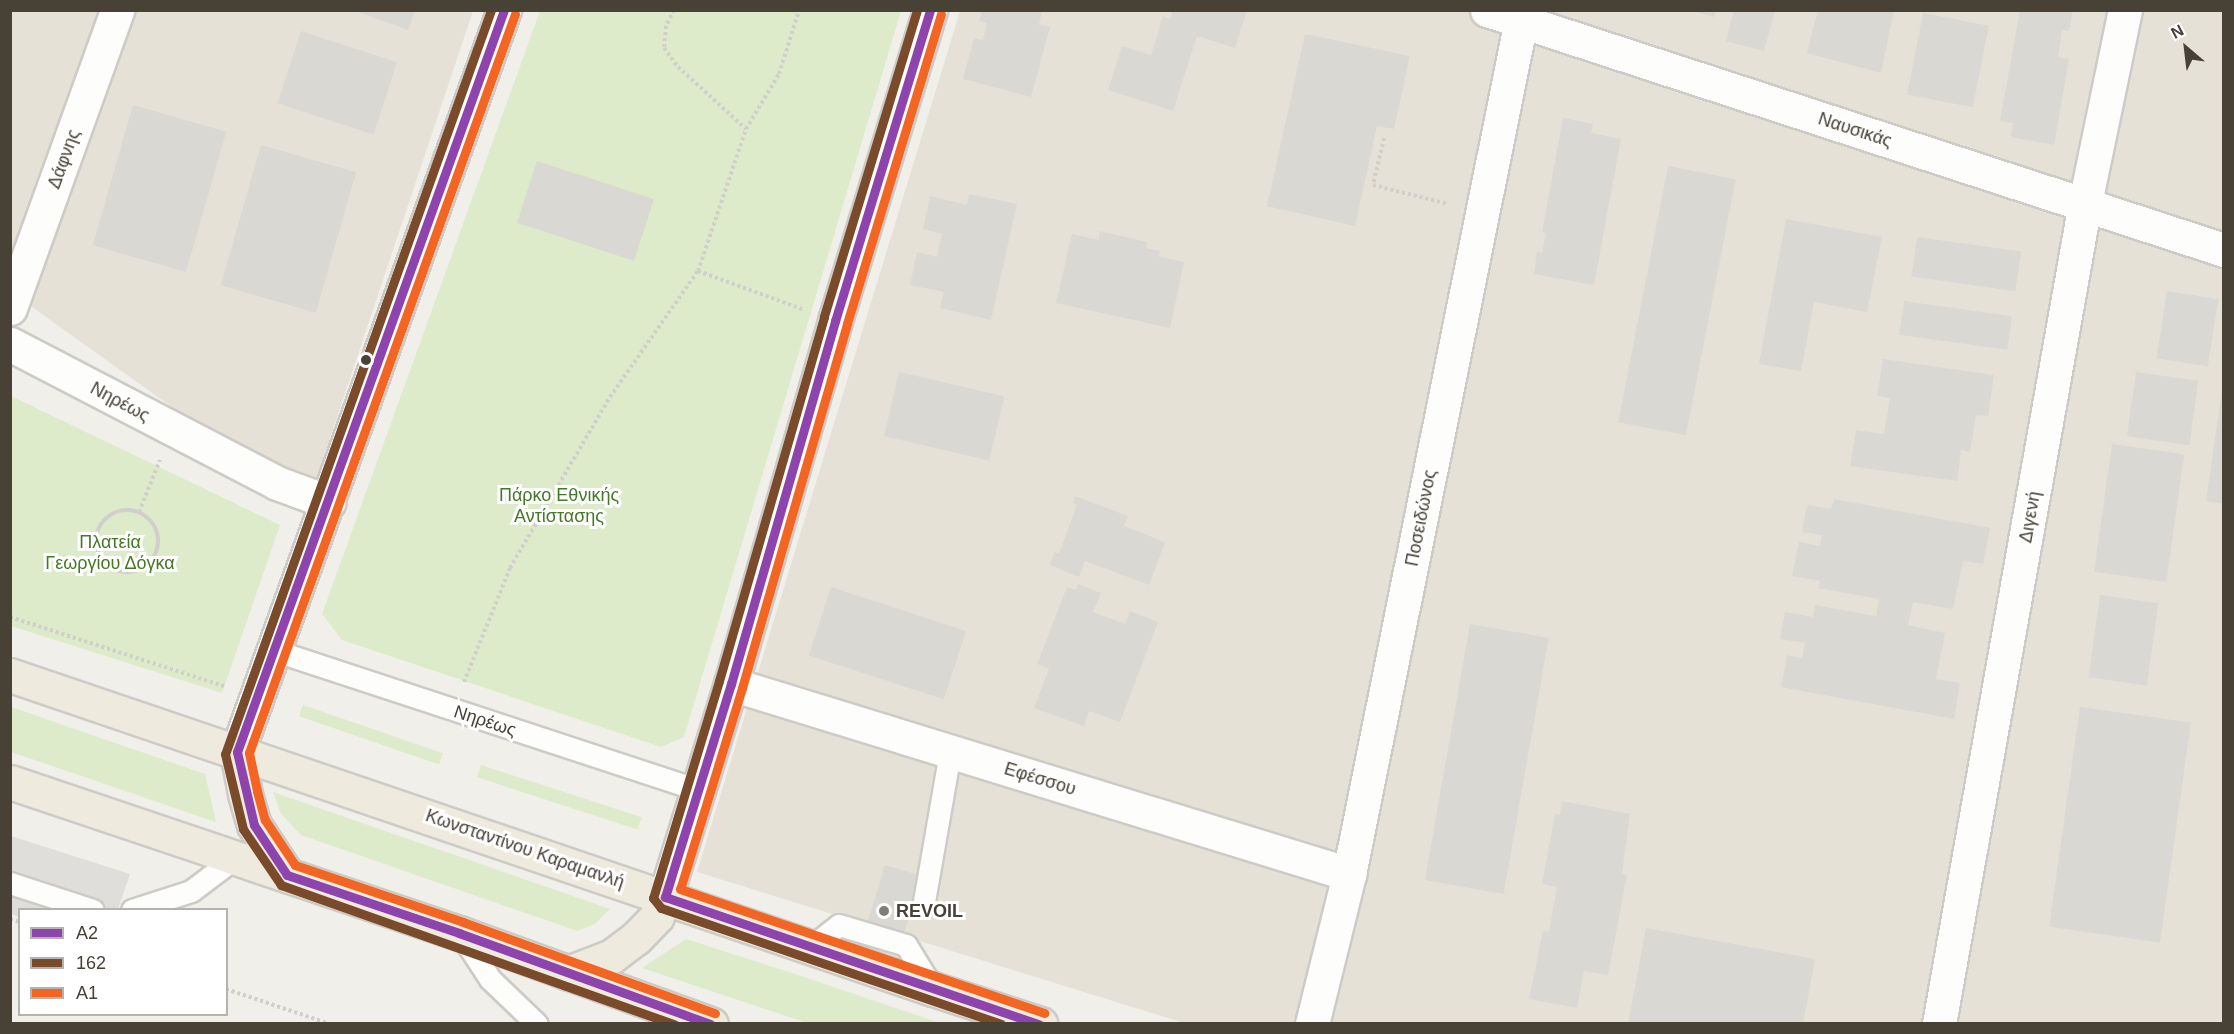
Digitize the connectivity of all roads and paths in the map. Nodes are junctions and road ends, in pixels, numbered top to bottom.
1 (117, 10) edge
2 (504, 10) edge
3 (674, 10) edge
4 (799, 10) edge
5 (930, 10) edge
6 (1487, 10) edge
7 (2125, 10) edge
8 (1521, 16) edge
9 (746, 129) junction
10 (1384, 138) dead end
11 (2085, 204) junction
12 (1482, 213) junction
13 (2223, 250) edge
14 (698, 271) junction
15 (10, 308) edge
16 (835, 321) junction
17 (10, 344) edge
18 (172, 429) junction
19 (329, 501) junction
20 (139, 513) junction
21 (10, 617) edge
22 (273, 650) junction
23 (10, 675) edge
24 (731, 684) junction
25 (232, 687) dead end
26 (453, 711) junction
27 (237, 752) junction
28 (950, 752) junction
29 (10, 782) edge
30 (698, 790) junction
31 (235, 858) junction
32 (1349, 874) junction
33 (287, 875) junction
34 (10, 883) edge
35 (665, 897) junction
36 (90, 908) edge
37 (135, 908) edge
38 (923, 908) dead end
39 (459, 933) junction
40 (568, 973) junction
41 (228, 990) edge
42 (330, 1023) edge
43 (537, 1023) edge
44 (711, 1023) edge
45 (1040, 1023) edge
46 (1312, 1023) edge
47 (1939, 1023) edge

1 - 15 street, Δάφνης
2 - 19 street
3 - 9 path
4 - 9 path
5 - 16 street
6 - 8 street, Ναυσικάς
7 - 11 street, Διγενή
8 - 11 street, Ναυσικάς
8 - 12 street, Ποσειδώνος
9 - 14 path
10 - 12 path
11 - 13 street, Ναυσικάς
11 - 47 street, Διγενή
12 - 32 street, Ποσειδώνος
14 - 16 path
14 - 26 path
16 - 24 street
17 - 18 street, Νηρέως
18 - 19 street, Νηρέως
18 - 20 path
19 - 22 street
20 - 20 path
21 - 25 path
22 - 26 lane, Νηρέως
22 - 27 street
23 - 27 highway, Κωνσταντίνου Καραμανλή
24 - 28 street, Εφέσσου
24 - 30 street
26 - 30 lane, Νηρέως
27 - 33 highway
27 - 35 highway, Κωνσταντίνου Καραμανλή
28 - 32 street, Εφέσσου
28 - 38 lane
29 - 31 highway
30 - 35 street
31 - 33 highway
31 - 37 lane
32 - 46 street, Ποσειδώνος
33 - 39 highway
34 - 36 lane
35 - 40 highway
35 - 45 highway, Κωνσταντίνου Καραμανλή
39 - 40 highway
39 - 43 lane
40 - 44 highway
41 - 42 path

